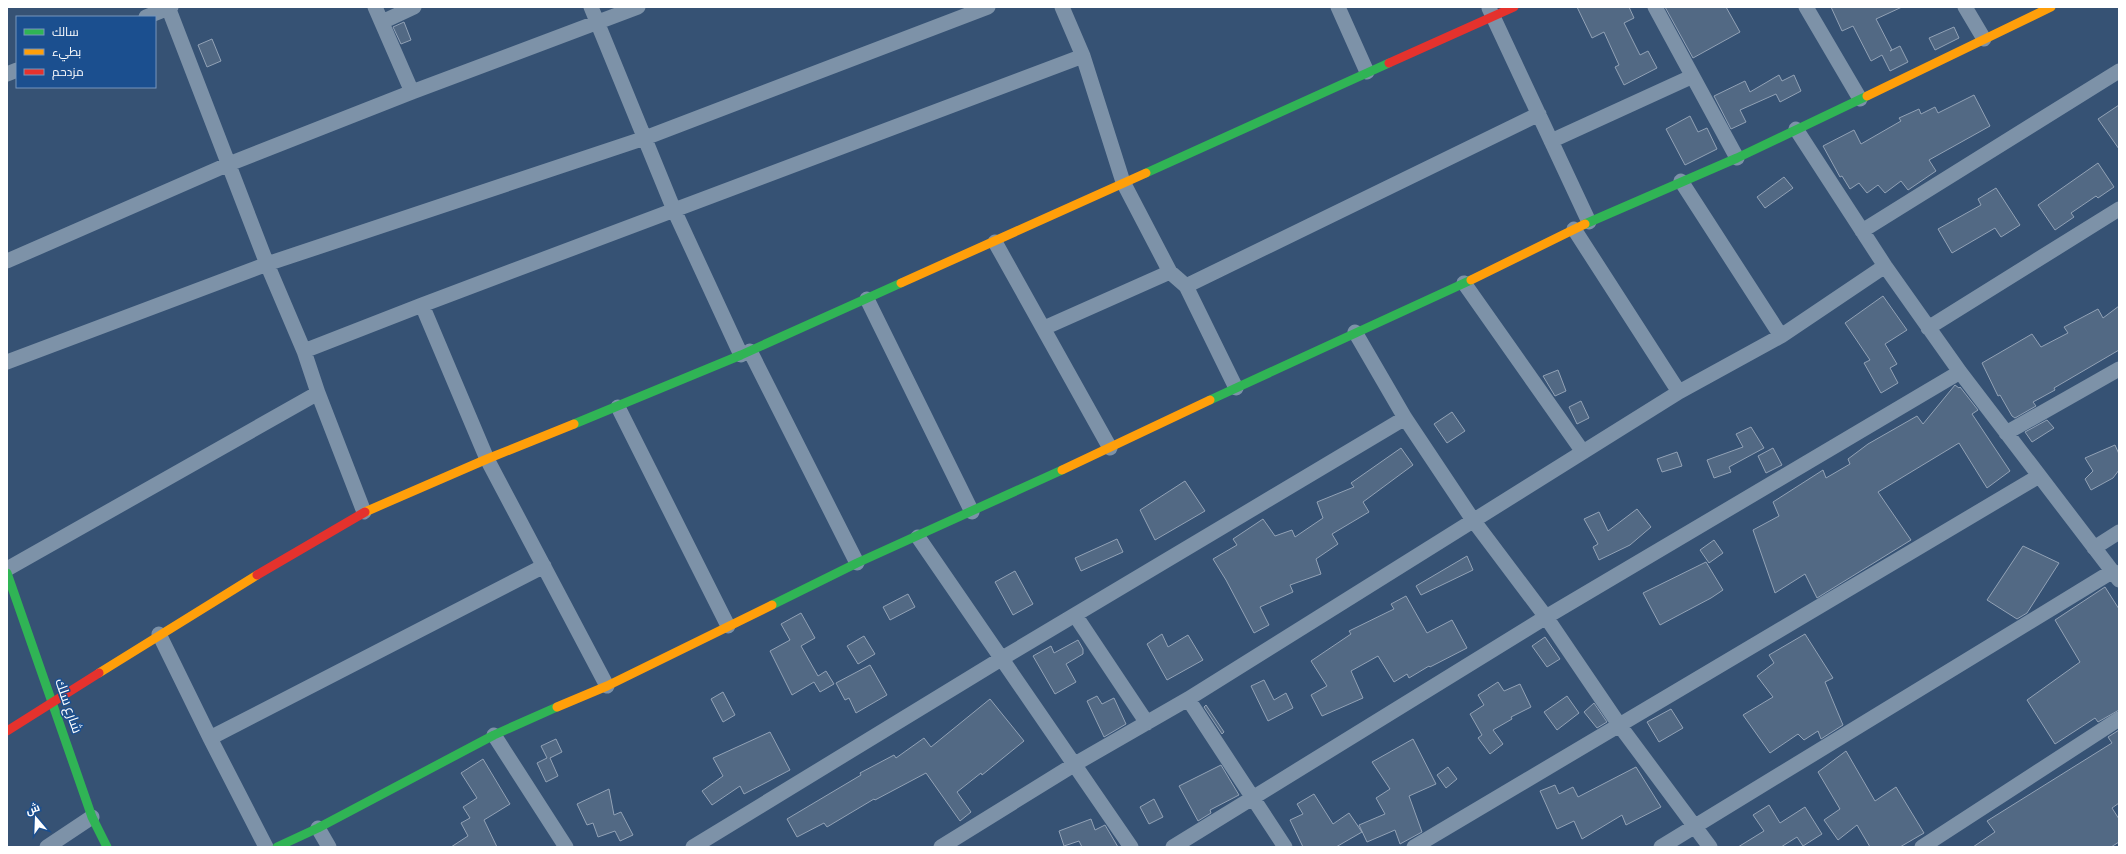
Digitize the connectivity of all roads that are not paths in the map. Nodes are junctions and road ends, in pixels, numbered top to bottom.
1 (169, 7) edge
2 (375, 7) edge
3 (414, 7) edge
4 (591, 7) edge
5 (638, 7) edge
6 (988, 7) edge
7 (1062, 7) edge
8 (1338, 7) edge
9 (1514, 7) edge
10 (1655, 7) edge
11 (1806, 7) edge
12 (1965, 7) edge
13 (2051, 7) edge
14 (1491, 12) edge
15 (148, 16) edge
16 (382, 22) junction
17 (598, 22) junction
18 (1984, 39) junction
19 (1083, 56) junction
20 (2119, 71) edge
21 (1367, 72) junction
22 (1691, 77) junction
23 (412, 92) junction
24 (1860, 99) junction
25 (1539, 114) junction
26 (1796, 129) junction
27 (645, 138) junction
28 (1551, 141) junction
29 (1737, 158) junction
30 (229, 164) junction
31 (1681, 181) junction
32 (1123, 182) junction
33 (674, 210) junction
34 (2119, 210) edge
35 (1589, 222) junction
36 (1574, 230) junction
37 (1862, 231) junction
38 (995, 242) junction
39 (7, 261) edge
40 (267, 264) junction
41 (1885, 266) junction
42 (1170, 272) junction
43 (1464, 284) junction
44 (1186, 286) junction
45 (867, 299) junction
46 (422, 305) junction
47 (1044, 328) junction
48 (1928, 328) junction
49 (1355, 332) junction
50 (1780, 336) junction
51 (304, 351) junction
52 (746, 353) junction
53 (7, 362) edge
54 (2119, 369) edge
55 (1960, 372) junction
56 (1236, 388) junction
57 (1679, 392) junction
58 (318, 393) junction
59 (618, 408) junction
60 (1405, 418) junction
61 (2006, 433) junction
62 (1110, 448) junction
63 (1583, 452) junction
64 (487, 459) junction
65 (2039, 476) junction
66 (364, 512) junction
67 (972, 512) junction
68 (1473, 520) junction
69 (2119, 532) edge
70 (918, 537) junction
71 (2094, 548) junction
72 (857, 563) junction
73 (544, 566) junction
74 (7, 569) edge
75 (7, 573) edge
76 (2116, 576) edge
77 (1075, 615) junction
78 (1546, 617) junction
79 (728, 626) junction
80 (159, 634) junction
81 (1001, 659) junction
82 (606, 686) junction
83 (1188, 699) junction
84 (52, 704) junction
85 (2119, 719) edge
86 (1147, 723) junction
87 (1620, 726) junction
88 (7, 731) edge
89 (494, 735) junction
90 (210, 738) junction
91 (1075, 764) junction
92 (1252, 798) junction
93 (92, 817) junction
94 (1694, 826) junction
95 (318, 828) junction
96 (948, 845) edge
97 (47, 847) edge
98 (107, 847) edge
99 (266, 847) edge
100 (277, 847) edge
101 (329, 847) edge
102 (566, 847) edge
103 (693, 847) edge
104 (1131, 847) edge
105 (1173, 847) edge
106 (1285, 847) edge
107 (1414, 847) edge
108 (1661, 847) edge
109 (1710, 847) edge
110 (1922, 847) edge

1 - 15 street
1 - 30 street
2 - 16 street
3 - 16 street
4 - 17 street
5 - 17 street
6 - 27 street
7 - 19 street
8 - 21 street
9 - 14 street
10 - 22 street
11 - 24 street
12 - 18 street
13 - 18 street
14 - 21 street
14 - 25 street
16 - 23 street
17 - 23 street
17 - 27 street
18 - 24 street
19 - 32 street
19 - 33 street
20 - 37 street
21 - 32 street
22 - 28 street
22 - 29 street
23 - 30 street
24 - 26 street
25 - 28 street
25 - 44 street
26 - 29 street
26 - 37 street
27 - 33 street
27 - 40 street
28 - 35 street
29 - 31 street
30 - 39 street
30 - 40 street
31 - 35 street
31 - 50 street
32 - 38 street
32 - 42 street
33 - 46 street
33 - 52 street
34 - 48 street
35 - 36 street
36 - 43 street
36 - 57 street
37 - 41 street
38 - 45 street
38 - 47 street
40 - 51 street
40 - 53 street
41 - 48 street
41 - 50 street
42 - 44 street
42 - 47 street
43 - 49 street
43 - 63 street
44 - 56 street
45 - 52 street
45 - 67 street
46 - 51 street
46 - 64 street
47 - 62 street
48 - 55 street
49 - 56 street
49 - 60 street
50 - 57 street
51 - 58 street
52 - 59 street
52 - 72 street
54 - 61 street
55 - 61 street
55 - 78 street
56 - 62 street
57 - 63 street
58 - 66 street
58 - 74 street
59 - 64 street
59 - 79 street
60 - 68 street
60 - 77 street
61 - 65 street
62 - 67 street
63 - 68 street
64 - 66 street
64 - 73 street
65 - 71 street
65 - 87 street
66 - 80 street
67 - 70 street
68 - 78 street
68 - 83 street
69 - 71 street
70 - 72 street
70 - 81 street
71 - 76 street
72 - 79 street
73 - 82 street
73 - 90 street
75 - 84 street, شارع سلك
76 - 94 street
77 - 81 street
77 - 86 street
78 - 87 street
78 - 92 street
79 - 82 street
80 - 84 street
80 - 90 street
81 - 91 street
81 - 103 street
82 - 89 street
83 - 86 street
83 - 92 street
84 - 88 street
84 - 93 street, شارع سلك
85 - 110 street
86 - 91 street
87 - 94 street
87 - 107 street
89 - 95 street
89 - 102 street
90 - 99 street
91 - 96 street
91 - 104 street
92 - 105 street
92 - 106 street
93 - 97 street
93 - 98 street, شارع سلك
94 - 108 street
94 - 109 street
95 - 100 street
95 - 101 street

